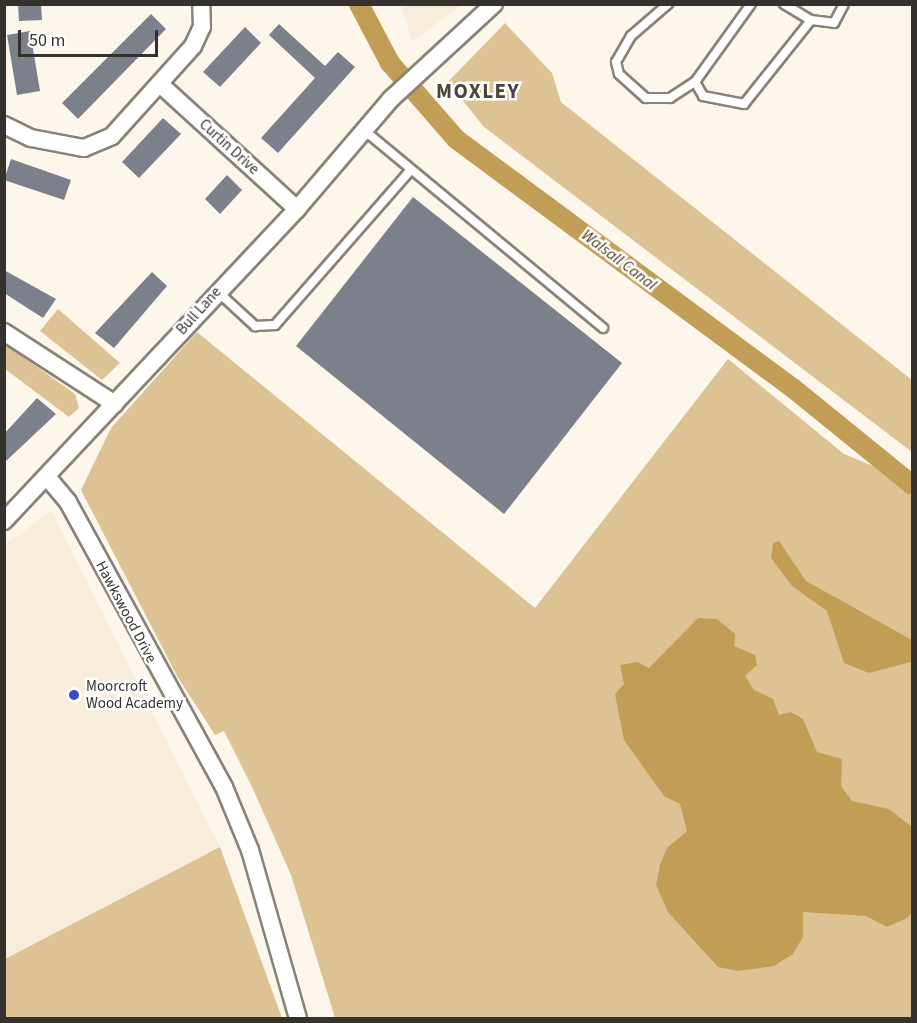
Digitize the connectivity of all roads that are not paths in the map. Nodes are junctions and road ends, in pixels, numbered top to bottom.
1 (201, 4) edge
2 (494, 4) edge
3 (668, 4) edge
4 (751, 4) edge
5 (784, 4) edge
6 (844, 4) edge
7 (811, 20) junction
8 (695, 82) junction
9 (161, 85) junction
10 (4, 125) edge
11 (365, 131) junction
12 (410, 171) junction
13 (297, 209) junction
14 (216, 291) junction
15 (603, 328) dead end
16 (4, 332) edge
17 (115, 404) junction
18 (48, 477) junction
19 (4, 521) edge
20 (298, 1018) edge

1 - 9 street
2 - 11 street, Bull Lane
3 - 8 lane
4 - 8 lane
5 - 7 lane
6 - 7 lane
7 - 8 lane
9 - 10 street
9 - 13 street, Curtin Drive
11 - 12 lane
11 - 13 street, Bull Lane
12 - 14 lane
12 - 15 lane
13 - 14 street, Bull Lane
14 - 17 street, Bull Lane
16 - 17 street
17 - 18 street, Bull Lane
18 - 19 street, Bull Lane
18 - 20 street, Hawkswood Drive

